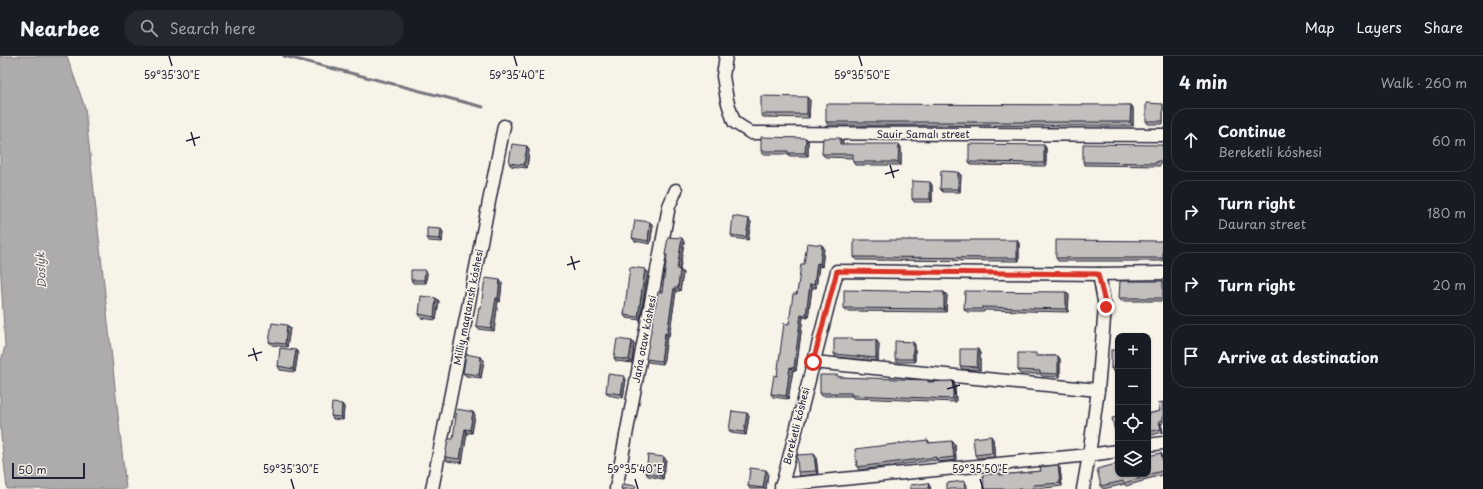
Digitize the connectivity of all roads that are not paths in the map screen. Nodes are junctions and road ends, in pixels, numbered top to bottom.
1 (726, 56) edge
2 (504, 126) dead end
3 (1163, 135) edge
4 (676, 190) dead end
5 (1163, 273) edge
6 (1098, 274) junction
7 (813, 362) junction
8 (1098, 390) junction
9 (1163, 443) edge
10 (1151, 445) edge
11 (1115, 451) edge
12 (1089, 455) junction
13 (781, 487) edge
14 (432, 489) edge
15 (616, 489) edge
16 (1083, 489) edge

1 - 3 street, Sauir Samalı street
2 - 14 street, Milliy maqtanısh kóshesi
4 - 15 street, Jańa otaw kóshesi
5 - 6 street
6 - 7 street, Bereketli kóshesi
6 - 8 street
7 - 8 street
7 - 13 street, Bereketli kóshesi
8 - 12 street
9 - 10 street
11 - 12 street
12 - 13 street
12 - 16 street

